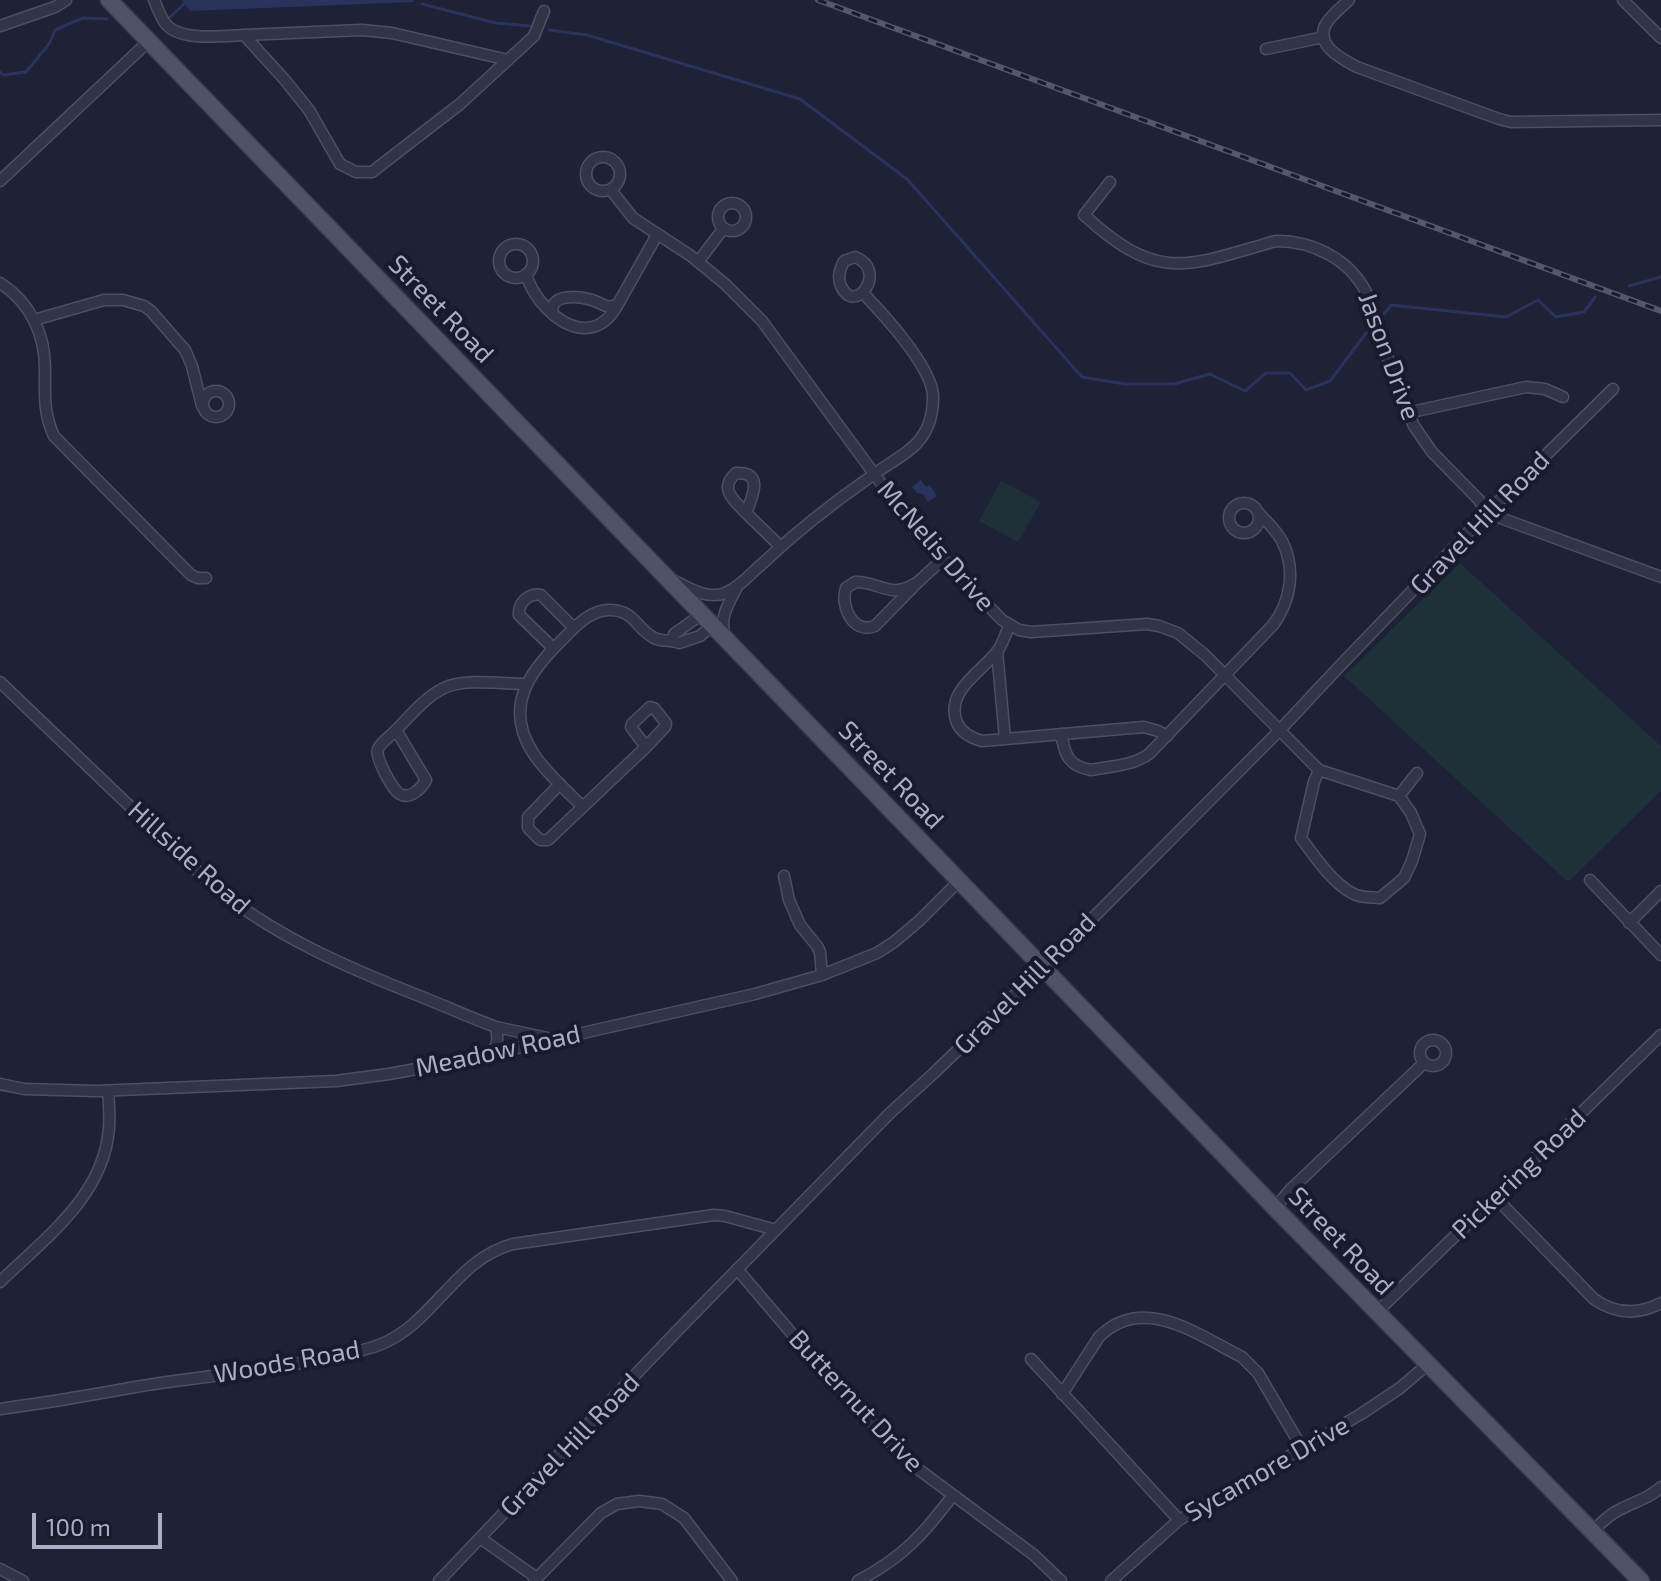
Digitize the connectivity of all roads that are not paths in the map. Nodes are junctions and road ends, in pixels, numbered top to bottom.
1 (66, 0) edge
2 (109, 0) edge
3 (154, 0) edge
4 (1349, 0) edge
5 (1623, 0) edge
6 (544, 11) dead end
7 (0, 26) edge
8 (244, 35) junction
9 (1324, 37) junction
10 (1661, 38) edge
11 (149, 41) junction
12 (1266, 49) dead end
13 (508, 60) junction
14 (1661, 120) edge
15 (0, 181) edge
16 (1110, 182) dead end
17 (611, 190) dead end
18 (723, 229) dead end
19 (657, 235) junction
20 (698, 262) junction
21 (526, 274) dead end
22 (0, 283) edge
23 (863, 293) dead end
24 (618, 304) junction
25 (552, 310) junction
26 (34, 320) junction
27 (1613, 389) dead end
28 (1563, 397) dead end
29 (202, 406) dead end
30 (1407, 413) junction
31 (873, 474) junction
32 (1258, 512) dead end
33 (746, 513) dead end
34 (1487, 513) junction
35 (780, 546) junction
36 (943, 559) junction
37 (664, 576) junction
38 (1661, 577) edge
39 (206, 578) dead end
40 (918, 582) junction
41 (736, 587) junction
42 (707, 620) junction
43 (1009, 626) junction
44 (574, 628) junction
45 (673, 640) junction
46 (731, 644) junction
47 (553, 648) junction
48 (997, 651) junction
49 (1225, 675) junction
50 (0, 682) edge
51 (526, 684) junction
52 (396, 730) junction
53 (1279, 731) junction
54 (1061, 734) junction
55 (1167, 736) junction
56 (1005, 739) junction
57 (646, 747) dead end
58 (1319, 770) junction
59 (1417, 773) dead end
60 (560, 784) junction
61 (1399, 796) junction
62 (583, 807) junction
63 (784, 876) dead end
64 (1590, 880) dead end
65 (959, 881) junction
66 (1661, 891) edge
67 (1629, 923) junction
68 (1661, 955) edge
69 (1043, 968) junction
70 (822, 975) junction
71 (496, 1027) junction
72 (1661, 1035) edge
73 (554, 1039) junction
74 (489, 1053) junction
75 (1424, 1063) dead end
76 (0, 1084) edge
77 (108, 1091) junction
78 (1494, 1196) junction
79 (1275, 1208) junction
80 (776, 1230) junction
81 (737, 1269) junction
82 (0, 1282) edge
83 (1661, 1303) edge
84 (1377, 1312) junction
85 (1031, 1359) dead end
86 (1428, 1364) junction
87 (1062, 1394) junction
88 (0, 1409) edge
89 (1302, 1448) junction
90 (1661, 1487) edge
91 (953, 1495) junction
92 (1179, 1520) junction
93 (1592, 1532) junction
94 (480, 1538) junction
95 (0, 1569) edge
96 (535, 1579) edge
97 (23, 1581) edge
98 (439, 1581) edge
99 (732, 1581) edge
100 (858, 1581) edge
101 (1061, 1581) edge
102 (1111, 1581) edge
103 (1641, 1581) edge

1 - 7 street
2 - 11 main road, Street Road
3 - 8 street
4 - 9 street
5 - 10 street
6 - 13 street
8 - 13 street
8 - 13 street
9 - 12 street
9 - 14 street
11 - 15 street
11 - 37 main road, Street Road
16 - 30 street, Jason Drive
17 - 19 street, McNelis Drive
18 - 20 street
19 - 20 street, McNelis Drive
19 - 24 street
20 - 31 street, McNelis Drive
21 - 25 street
22 - 26 street
23 - 31 street
24 - 25 street
24 - 25 street
26 - 29 street
26 - 39 street
27 - 34 street, Gravel Hill Road
28 - 30 street
30 - 34 street, Jason Drive
31 - 35 street
31 - 36 street, McNelis Drive
32 - 49 street
33 - 35 street
34 - 38 street
34 - 53 street, Gravel Hill Road
35 - 41 street
36 - 40 street
36 - 43 street, McNelis Drive
37 - 41 street
37 - 42 main road, Street Road
40 - 40 street
41 - 46 street
42 - 45 street
42 - 45 street
42 - 46 main road, Street Road
43 - 48 street
43 - 49 street, McNelis Drive
44 - 45 street
44 - 47 street
44 - 47 street
46 - 65 main road, Street Road
47 - 51 street
48 - 56 street
48 - 56 street
49 - 53 street, McNelis Drive
49 - 55 street
50 - 71 street, Hillside Road
51 - 52 street
51 - 60 street
52 - 52 street
53 - 58 street, McNelis Drive
53 - 69 street, Gravel Hill Road
54 - 55 street
54 - 55 street
54 - 56 street
57 - 62 street
58 - 61 street
58 - 61 street
59 - 61 street
60 - 62 street
60 - 62 street
63 - 70 street
64 - 67 street
65 - 69 main road, Street Road
65 - 70 street, Meadow Road
66 - 67 street
67 - 68 street
69 - 79 main road, Street Road
69 - 80 street, Gravel Hill Road
70 - 73 street, Meadow Road
71 - 73 street, Hillside Road
71 - 74 street
72 - 78 street, Pickering Road
73 - 74 street, Meadow Road
74 - 77 street, Meadow Road
75 - 79 street
76 - 77 street, Meadow Road
77 - 82 street
78 - 83 street
78 - 84 street, Pickering Road
79 - 84 main road, Street Road
80 - 81 street, Gravel Hill Road
80 - 88 street, Woods Road
81 - 91 street, Butternut Drive
81 - 94 street, Gravel Hill Road
84 - 86 main road, Street Road
85 - 87 street
86 - 89 street, Sycamore Drive
86 - 93 main road, Street Road
87 - 89 street
87 - 92 street
89 - 92 street, Sycamore Drive
90 - 93 street
91 - 100 street
91 - 101 street, Butternut Drive
92 - 102 street, Sycamore Drive
93 - 103 main road, Street Road
94 - 96 street
94 - 98 street, Gravel Hill Road
95 - 97 street
96 - 99 street

